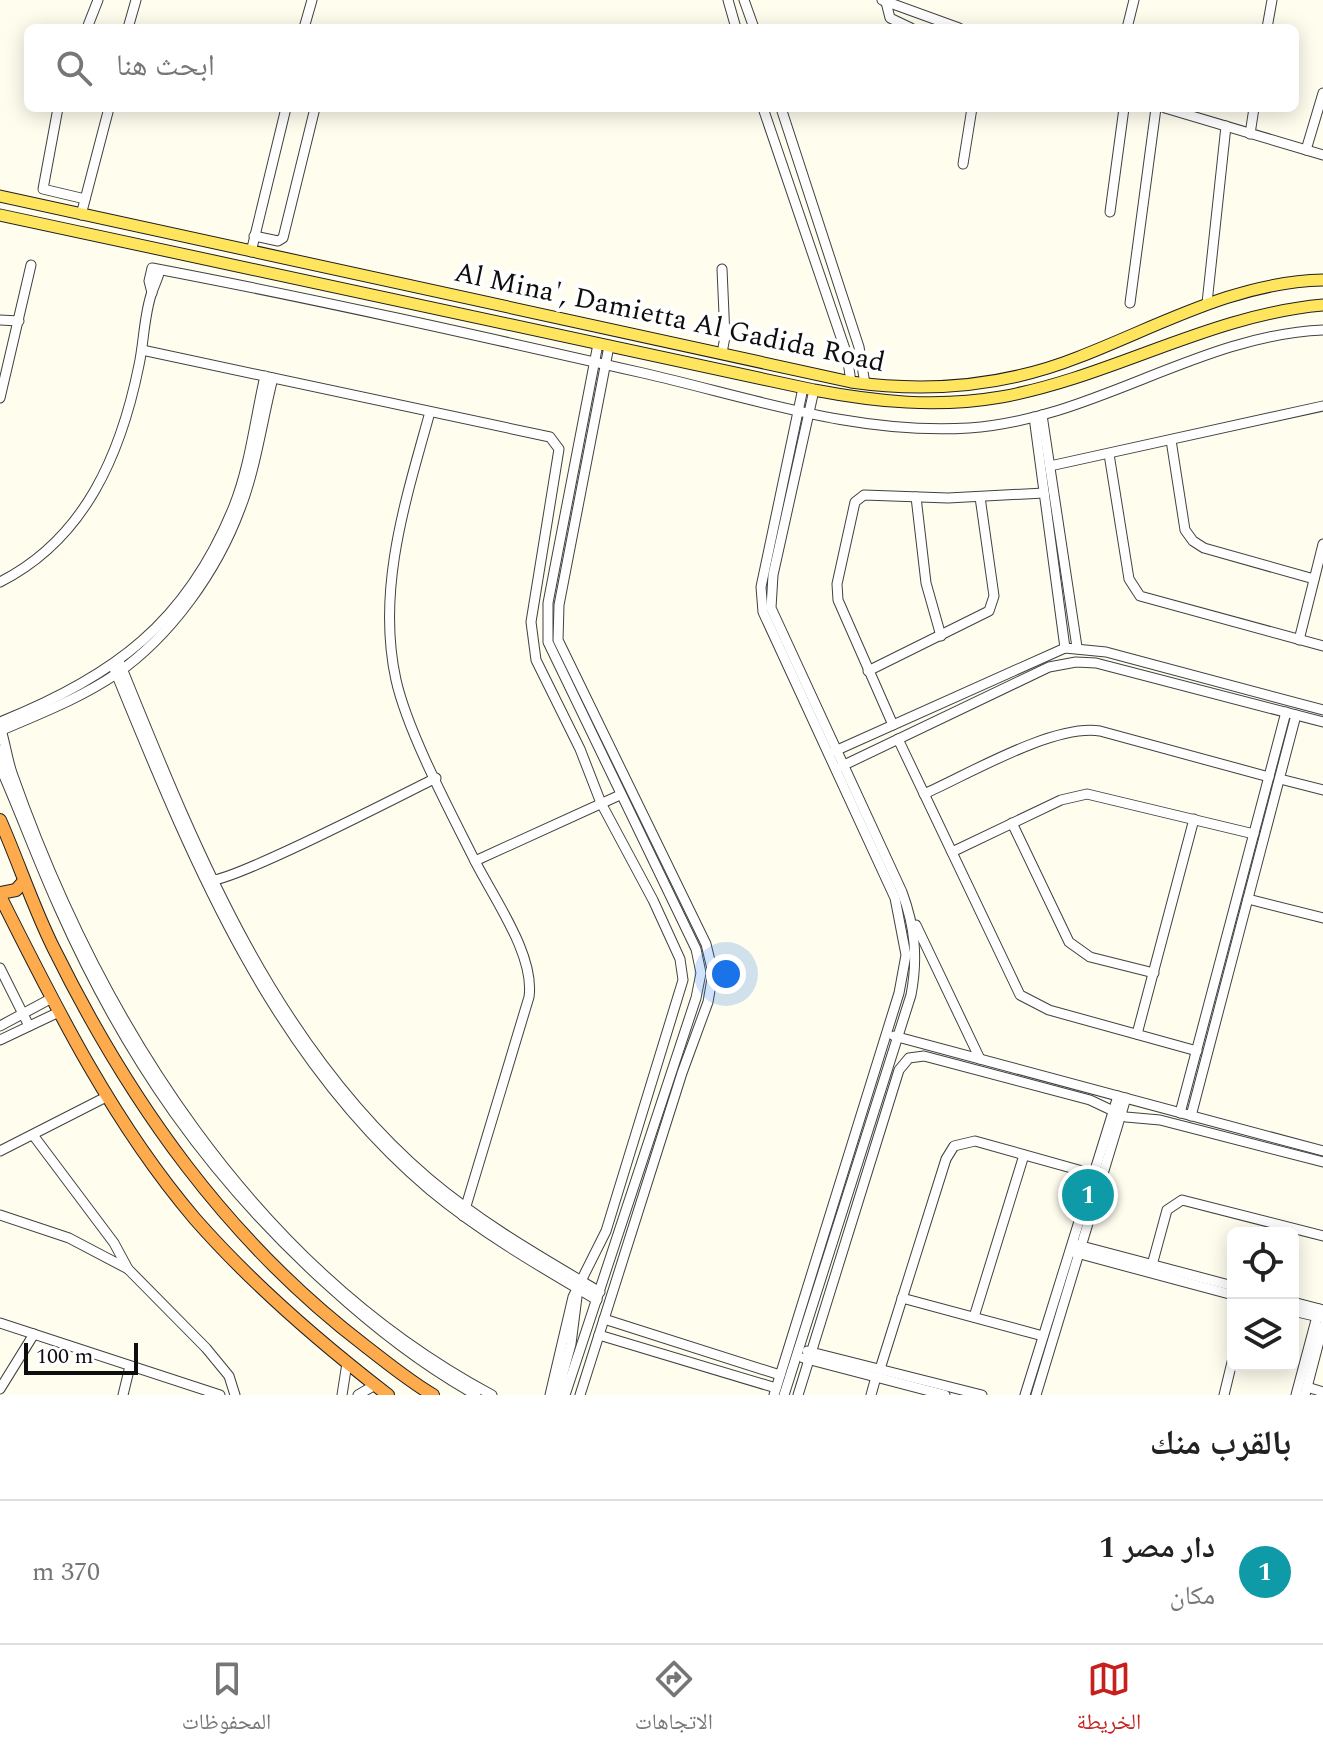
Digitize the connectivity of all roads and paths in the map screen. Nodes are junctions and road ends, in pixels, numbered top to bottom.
1 (98, 0) edge
2 (136, 0) edge
3 (312, 0) edge
4 (728, 0) edge
5 (744, 0) edge
6 (1134, 0) edge
7 (1272, 0) edge
8 (884, 1) edge
9 (89, 24) edge
10 (129, 24) edge
11 (305, 24) edge
12 (735, 24) edge
13 (753, 24) edge
14 (903, 24) edge
15 (945, 24) edge
16 (1128, 24) edge
17 (1268, 24) edge
18 (1323, 93) edge
19 (57, 112) edge
20 (108, 112) edge
21 (285, 112) edge
22 (314, 112) edge
23 (764, 112) edge
24 (782, 112) edge
25 (971, 112) edge
26 (1123, 112) edge
27 (1155, 112) edge
28 (1179, 112) edge
29 (1253, 112) edge
30 (1226, 126) junction
31 (1250, 134) junction
32 (1306, 150) junction
33 (1323, 155) edge
34 (963, 164) dead end
35 (0, 196) edge
36 (85, 199) junction
37 (1110, 212) dead end
38 (0, 215) edge
39 (81, 215) junction
40 (254, 236) junction
41 (251, 252) junction
42 (31, 265) dead end
43 (722, 269) dead end
44 (1323, 280) edge
45 (1130, 303) dead end
46 (1207, 303) junction
47 (1323, 305) edge
48 (509, 308) junction
49 (524, 311) junction
50 (0, 320) edge
51 (19, 321) junction
52 (505, 324) junction
53 (521, 327) junction
54 (1323, 330) edge
55 (604, 345) junction
56 (142, 350) junction
57 (722, 353) junction
58 (601, 364) junction
59 (269, 377) junction
60 (851, 382) junction
61 (865, 384) junction
62 (808, 389) junction
63 (0, 398) edge
64 (1323, 406) edge
65 (430, 412) junction
66 (802, 413) junction
67 (1038, 416) junction
68 (1171, 440) junction
69 (1109, 454) junction
70 (1050, 466) junction
71 (1044, 493) junction
72 (916, 497) junction
73 (980, 497) junction
74 (1323, 544) edge
75 (1314, 579) junction
76 (0, 582) edge
77 (941, 636) junction
78 (1299, 640) junction
79 (1323, 646) edge
80 (1077, 647) junction
81 (1065, 648) junction
82 (118, 668) junction
83 (868, 671) junction
84 (1323, 710) edge
85 (811, 711) junction
86 (1291, 714) junction
87 (1323, 722) edge
88 (893, 725) junction
89 (0, 727) edge
90 (898, 739) junction
91 (0, 750) edge
92 (835, 751) junction
93 (842, 766) junction
94 (436, 778) junction
95 (1274, 778) junction
96 (1323, 790) edge
97 (618, 791) junction
98 (924, 794) junction
99 (599, 799) junction
100 (1194, 819) junction
101 (0, 820) edge
102 (1012, 823) junction
103 (1254, 834) junction
104 (952, 852) junction
105 (475, 861) junction
106 (24, 881) junction
107 (208, 881) junction
108 (0, 894) edge
109 (1248, 899) junction
110 (34, 905) junction
111 (909, 912) junction
112 (10, 916) junction
113 (1323, 917) edge
114 (0, 968) edge
115 (1154, 973) junction
116 (52, 998) junction
117 (59, 1012) junction
118 (23, 1014) junction
119 (0, 1026) edge
120 (29, 1026) junction
121 (1137, 1034) junction
122 (892, 1035) junction
123 (0, 1040) edge
124 (1197, 1051) junction
125 (980, 1059) junction
126 (108, 1096) junction
127 (1122, 1097) junction
128 (1180, 1113) junction
129 (1117, 1114) junction
130 (1191, 1116) junction
131 (33, 1135) junction
132 (0, 1151) edge
133 (1323, 1151) edge
134 (1024, 1155) junction
135 (1323, 1162) edge
136 (1093, 1174) junction
137 (463, 1211) junction
138 (0, 1215) edge
139 (1323, 1236) edge
140 (1074, 1248) junction
141 (1152, 1265) junction
142 (609, 1266) junction
143 (128, 1269) junction
144 (620, 1269) junction
145 (1227, 1284) edge
146 (580, 1285) junction
147 (1227, 1293) edge
148 (599, 1296) junction
149 (902, 1298) junction
150 (1299, 1305) edge
151 (1299, 1312) edge
152 (1321, 1316) edge
153 (974, 1317) junction
154 (604, 1319) junction
155 (0, 1323) edge
156 (34, 1334) junction
157 (1043, 1336) junction
158 (584, 1340) junction
159 (597, 1340) junction
160 (797, 1352) junction
161 (810, 1356) junction
162 (347, 1363) junction
163 (130, 1366) junction
164 (1230, 1371) edge
165 (878, 1373) junction
166 (780, 1375) junction
167 (375, 1385) junction
168 (0, 1389) edge
169 (1306, 1391) edge
170 (1323, 1392) edge
171 (778, 1393) edge
172 (123, 1395) edge
173 (220, 1395) edge
174 (235, 1395) edge
175 (342, 1395) edge
176 (358, 1395) edge
177 (388, 1395) edge
178 (433, 1395) edge
179 (476, 1395) edge
180 (492, 1395) edge
181 (550, 1395) edge
182 (557, 1395) edge
183 (565, 1395) edge
184 (580, 1395) edge
185 (798, 1395) edge
186 (871, 1395) edge
187 (945, 1395) edge
188 (982, 1395) edge
189 (1025, 1395) edge
190 (1036, 1395) edge
191 (1224, 1395) edge
192 (1296, 1395) edge

1 - 9 street
2 - 10 street
3 - 11 street
4 - 12 street
5 - 13 street
6 - 16 street
7 - 17 street
8 - 14 street
8 - 15 street
18 - 32 street
19 - 36 street
20 - 36 street
21 - 40 street
22 - 40 street
23 - 60 street
24 - 61 street
25 - 34 street
26 - 37 street
27 - 45 street
28 - 30 street
29 - 31 street
30 - 31 street
30 - 46 street
31 - 32 street
32 - 33 street
35 - 39 main road, Al Mina', Damietta Al Gadida Road
36 - 39 street
38 - 52 main road, Al Mina', Damietta Al Gadida Road
39 - 41 main road, Al Mina', Damietta Al Gadida Road
40 - 41 street
41 - 48 main road, Al Mina', Damietta Al Gadida Road
42 - 51 street
43 - 57 street
44 - 46 main road, Al Mina', Damietta Al Gadida Road
46 - 61 main road, Al Mina', Damietta Al Gadida Road
47 - 62 main road, Al Mina', Damietta Al Gadida Road
48 - 49 main road, Al Mina', Damietta Al Gadida Road
48 - 52 main road
49 - 53 main road
49 - 57 main road, Al Mina', Damietta Al Gadida Road
50 - 51 street
51 - 63 street
52 - 53 main road, Al Mina', Damietta Al Gadida Road
53 - 55 main road, Al Mina', Damietta Al Gadida Road
54 - 67 street
55 - 58 street
55 - 62 main road, Al Mina', Damietta Al Gadida Road
56 - 58 street
56 - 59 street
56 - 76 street
57 - 60 main road, Al Mina', Damietta Al Gadida Road
58 - 66 street
58 - 97 street
58 - 144 street
59 - 65 street
59 - 82 street
60 - 61 main road, Al Mina', Damietta Al Gadida Road
62 - 66 street
64 - 68 street
65 - 94 street
65 - 99 street
66 - 67 street
66 - 85 street
67 - 70 street
67 - 71 street
68 - 69 street
68 - 75 street
69 - 70 street
69 - 78 street
70 - 80 street
71 - 73 street
71 - 81 street
72 - 73 street
72 - 77 street
72 - 83 street
73 - 77 street
74 - 75 street
75 - 78 street
77 - 83 street
78 - 79 street
80 - 81 street
80 - 84 street
81 - 88 street
82 - 89 street
82 - 107 street
83 - 88 street
85 - 92 street
85 - 122 street
86 - 87 street
86 - 90 street
86 - 95 street
88 - 92 street
89 - 180 street
90 - 93 street
90 - 98 street
91 - 179 street
92 - 93 street
93 - 111 street
94 - 105 street
94 - 107 street
95 - 96 street
95 - 98 street
95 - 103 street
95 - 109 street
97 - 99 street
97 - 142 street
98 - 104 street
99 - 105 street
99 - 146 street
100 - 102 street
100 - 103 street
100 - 115 street
101 - 106 highway
102 - 104 street
102 - 115 street
103 - 124 street
104 - 121 street
105 - 137 street
106 - 108 highway
106 - 110 highway
107 - 137 street
108 - 112 highway
109 - 113 street
109 - 130 street
110 - 112 highway
110 - 178 highway
111 - 122 street
111 - 125 street
112 - 116 highway
114 - 118 street
115 - 121 street
116 - 117 highway
116 - 118 street
117 - 120 street
117 - 126 highway
118 - 119 street
118 - 120 street
120 - 123 street
121 - 124 street
122 - 125 street
122 - 160 street
122 - 166 street
124 - 128 street
125 - 127 street
126 - 131 street
126 - 162 highway
127 - 128 street
127 - 129 street
128 - 130 street
129 - 135 street
129 - 136 street
129 - 140 street
129 - 161 street
130 - 133 street
131 - 132 street
131 - 143 street
134 - 136 street
134 - 149 street
134 - 153 street
136 - 140 street
137 - 146 street
138 - 143 street
139 - 141 street
140 - 141 street
140 - 147 street
140 - 157 street
140 - 190 street
141 - 145 street
142 - 144 street
142 - 148 street
143 - 174 street
144 - 154 street
146 - 148 street
146 - 181 street
146 - 182 street
148 - 158 street
149 - 153 street
149 - 165 street
150 - 152 street
151 - 152 street
152 - 169 street
152 - 192 street
153 - 157 street
154 - 159 street
154 - 166 street
155 - 156 street
156 - 163 street
156 - 168 street
157 - 189 street
158 - 159 street
158 - 183 street
159 - 171 street
159 - 184 street
160 - 161 street
160 - 171 street
161 - 165 street
161 - 185 street
162 - 167 highway
162 - 175 street
163 - 172 street
163 - 173 street
164 - 191 street
165 - 186 street
165 - 187 street
165 - 188 street
166 - 171 street
167 - 176 street
167 - 177 highway
169 - 170 street

